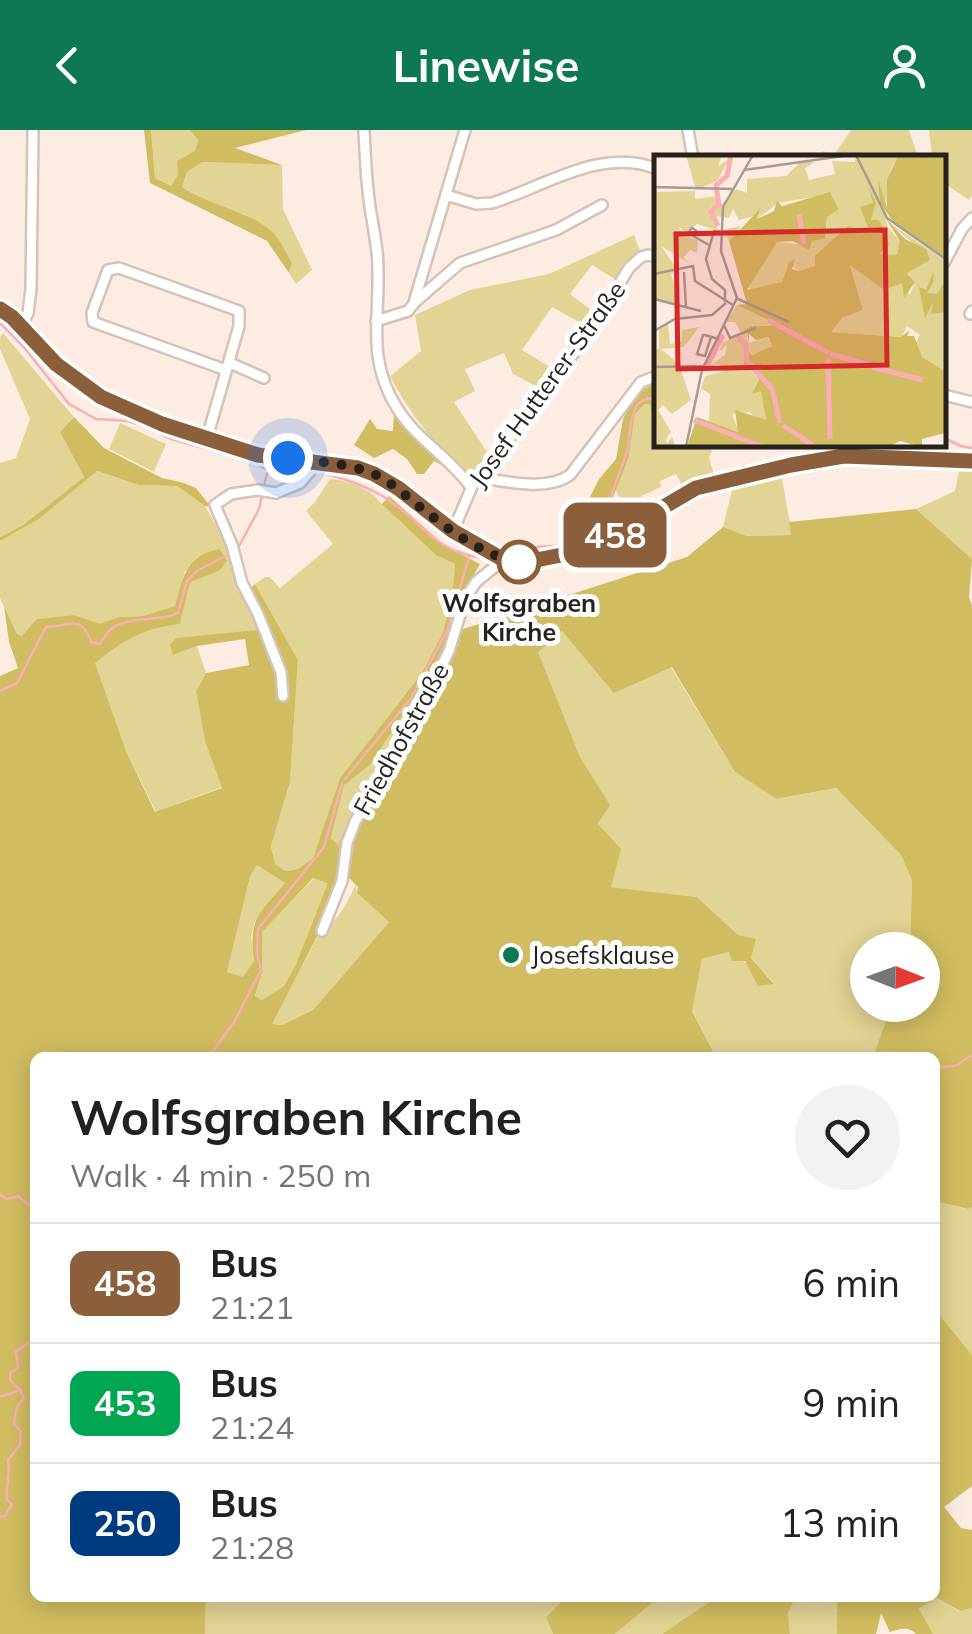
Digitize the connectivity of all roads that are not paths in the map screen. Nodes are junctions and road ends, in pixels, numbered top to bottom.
1 (34, 130) edge
2 (364, 130) edge
3 (465, 130) edge
4 (688, 130) edge
5 (692, 155) edge
6 (654, 168) edge
7 (446, 195) junction
8 (602, 205) dead end
9 (972, 218) edge
10 (654, 256) edge
11 (947, 257) edge
12 (414, 302) junction
13 (0, 309) edge
14 (376, 321) junction
15 (21, 326) junction
16 (228, 366) junction
17 (654, 377) edge
18 (264, 378) dead end
19 (947, 396) edge
20 (972, 402) edge
21 (207, 438) junction
22 (972, 461) edge
23 (315, 465) junction
24 (473, 482) junction
25 (453, 531) junction
26 (504, 560) junction
27 (283, 696) dead end
28 (322, 932) dead end

1 - 15 street
2 - 14 street
3 - 7 street
4 - 5 street
6 - 7 street
7 - 12 street
8 - 12 street
9 - 11 street
10 - 24 street, Josef Hutterer-Straße
12 - 14 street
13 - 15 main road
14 - 24 street
15 - 21 main road
16 - 16 street
16 - 18 street
16 - 21 street
17 - 24 street
19 - 20 street
21 - 23 main road
22 - 26 main road
23 - 25 main road
23 - 27 street
24 - 25 street, Josef Hutterer-Straße
25 - 26 main road
26 - 28 street, Friedhofstraße

